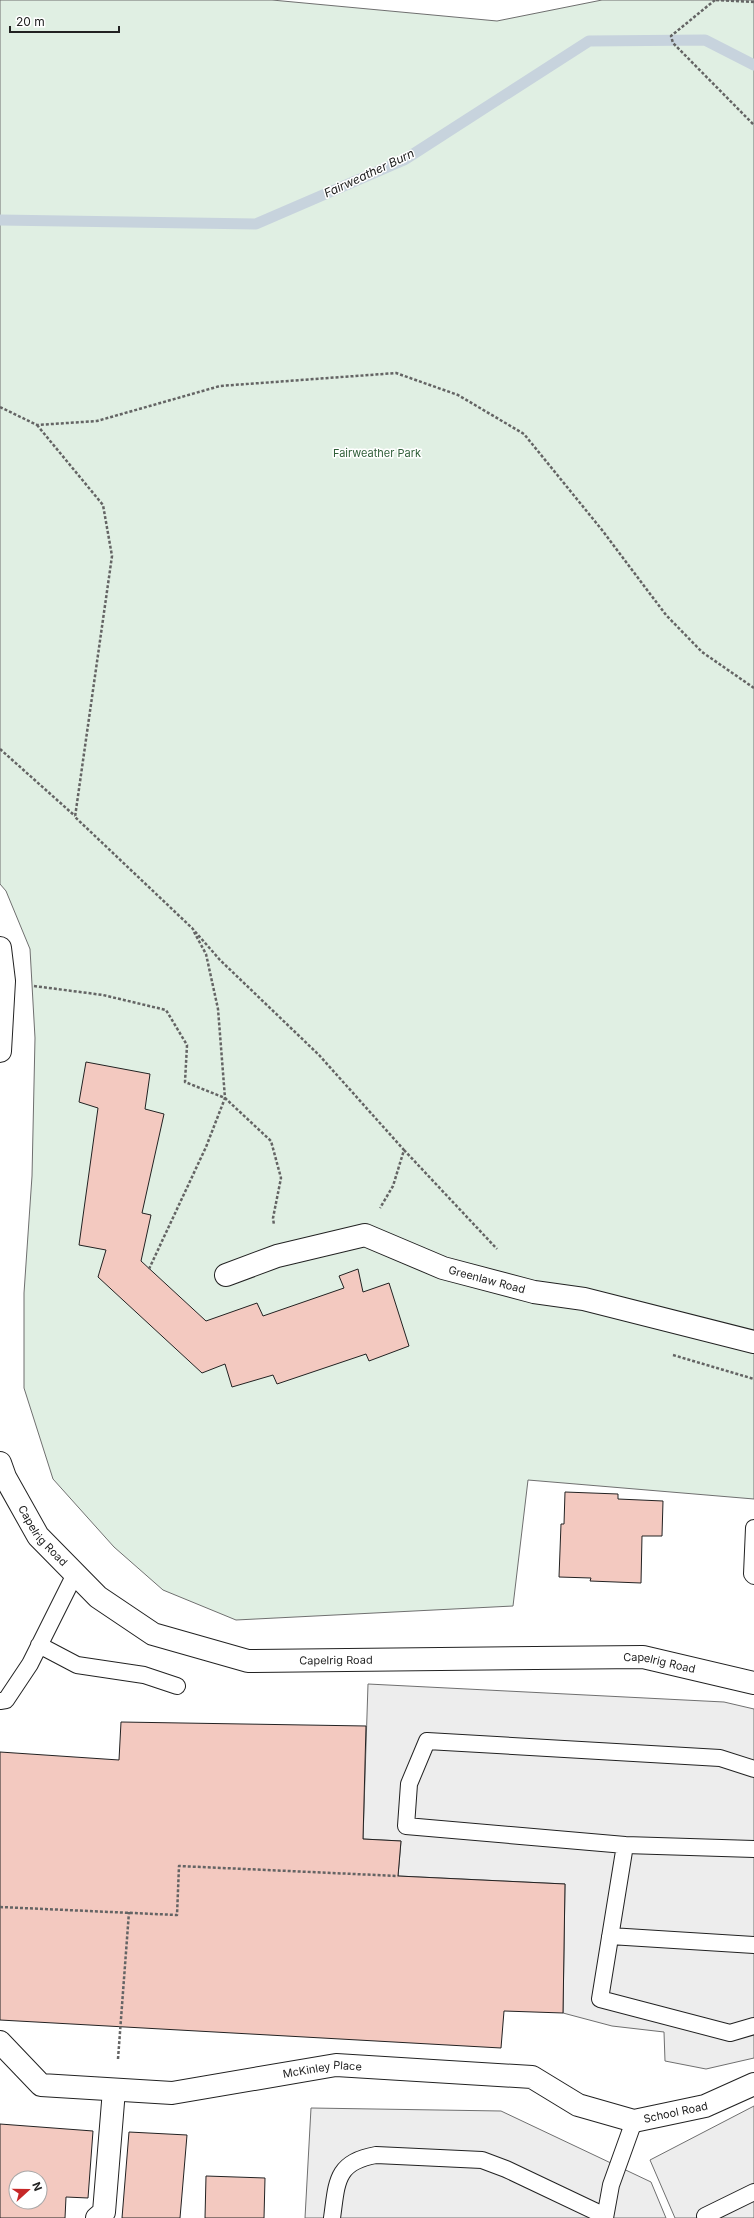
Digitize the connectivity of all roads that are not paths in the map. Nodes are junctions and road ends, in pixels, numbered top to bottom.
1 (0, 948) edge
2 (0, 1051) edge
3 (226, 1275) dead end
4 (754, 1342) edge
5 (0, 1463) edge
6 (754, 1528) edge
7 (75, 1574) junction
8 (754, 1576) edge
9 (39, 1645) junction
10 (754, 1683) edge
11 (177, 1686) dead end
12 (0, 1701) edge
13 (754, 1769) edge
14 (625, 1845) junction
15 (754, 1850) edge
16 (610, 1936) junction
17 (754, 1945) edge
18 (754, 2026) edge
19 (0, 2042) edge
20 (532, 2077) joint
21 (754, 2084) edge
22 (114, 2090) junction
23 (634, 2121) junction
24 (754, 2192) edge
25 (605, 2217) edge
26 (97, 2218) edge
27 (332, 2218) edge
28 (706, 2218) edge

1 - 2 street
3 - 4 street, Greenlaw Road
5 - 7 street, Capelrig Road
6 - 8 lane
7 - 9 lane
7 - 10 street, Capelrig Road
9 - 11 lane
9 - 12 lane
13 - 14 lane
14 - 15 lane
14 - 16 lane
16 - 17 lane
16 - 18 lane
19 - 22 street, McKinley Place
20 - 22 street, McKinley Place
20 - 23 street, School Road
21 - 23 street, School Road
22 - 26 street
23 - 25 lane
24 - 28 lane
25 - 27 lane

